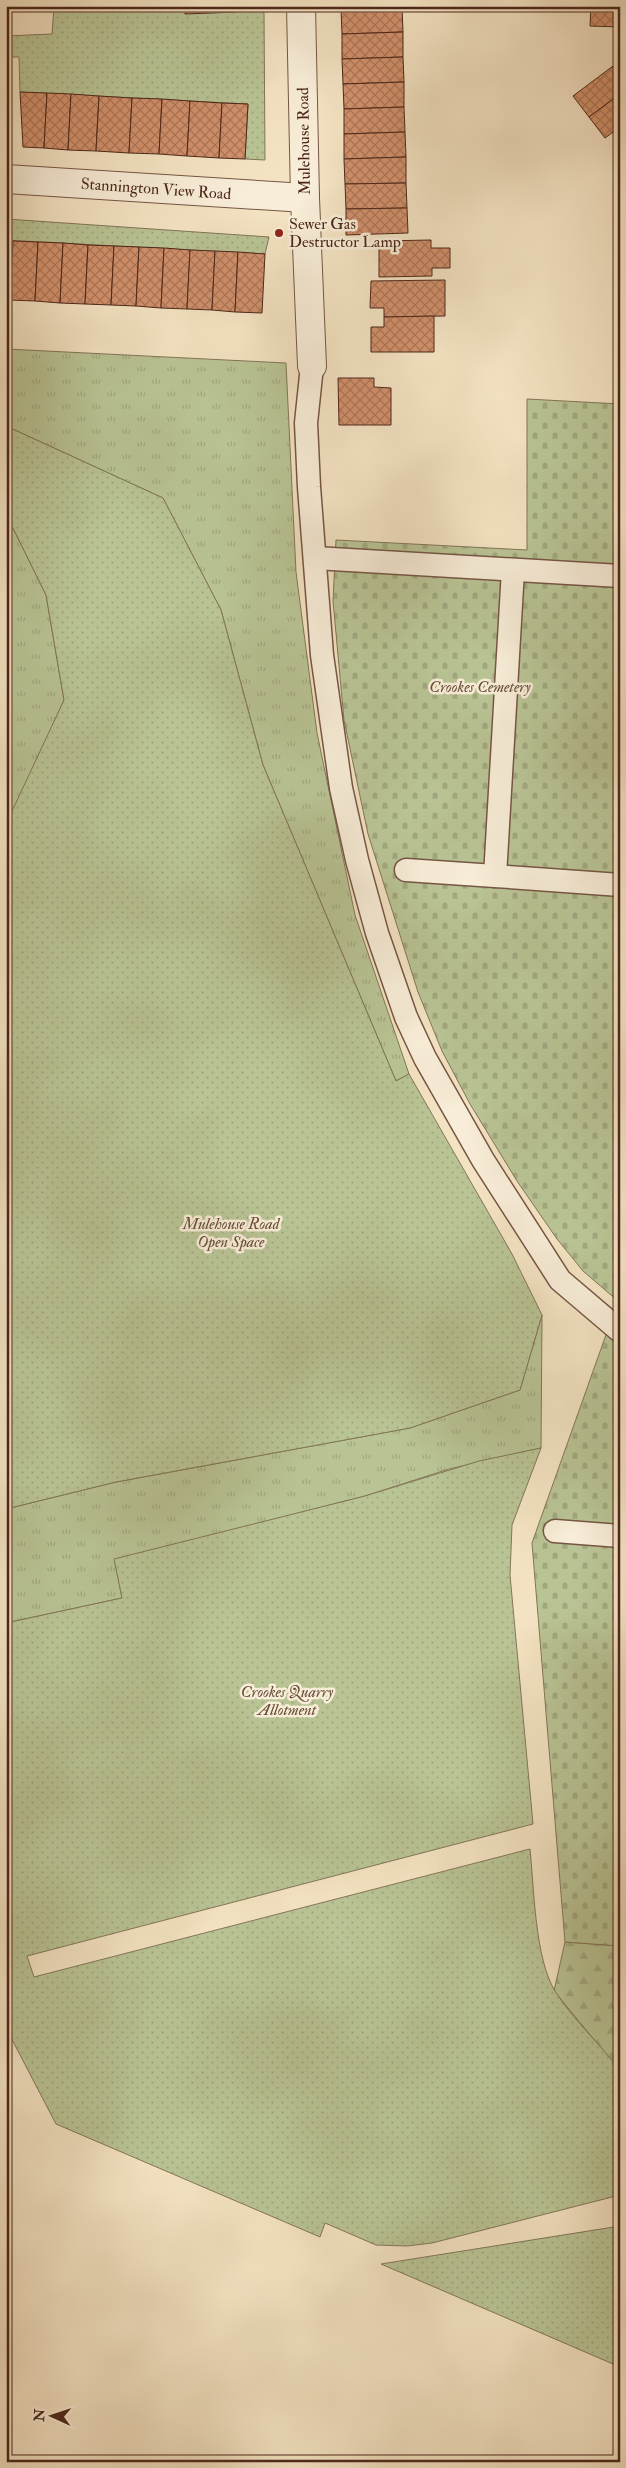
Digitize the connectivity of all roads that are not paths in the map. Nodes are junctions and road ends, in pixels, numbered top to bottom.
1 (301, 6) edge
2 (6, 179) edge
3 (305, 198) junction
4 (312, 366) joint
5 (315, 558) junction
6 (513, 570) junction
7 (620, 576) edge
8 (406, 870) dead end
9 (495, 876) junction
10 (620, 885) edge
11 (620, 1331) edge
12 (555, 1531) dead end
13 (620, 1536) edge

1 - 3 street, Mulehouse Road
2 - 3 street, Stannington View Road
3 - 4 street, Mulehouse Road
4 - 5 lane
5 - 6 lane
5 - 11 lane
6 - 7 lane
6 - 9 lane
8 - 9 lane
9 - 10 lane
12 - 13 lane

